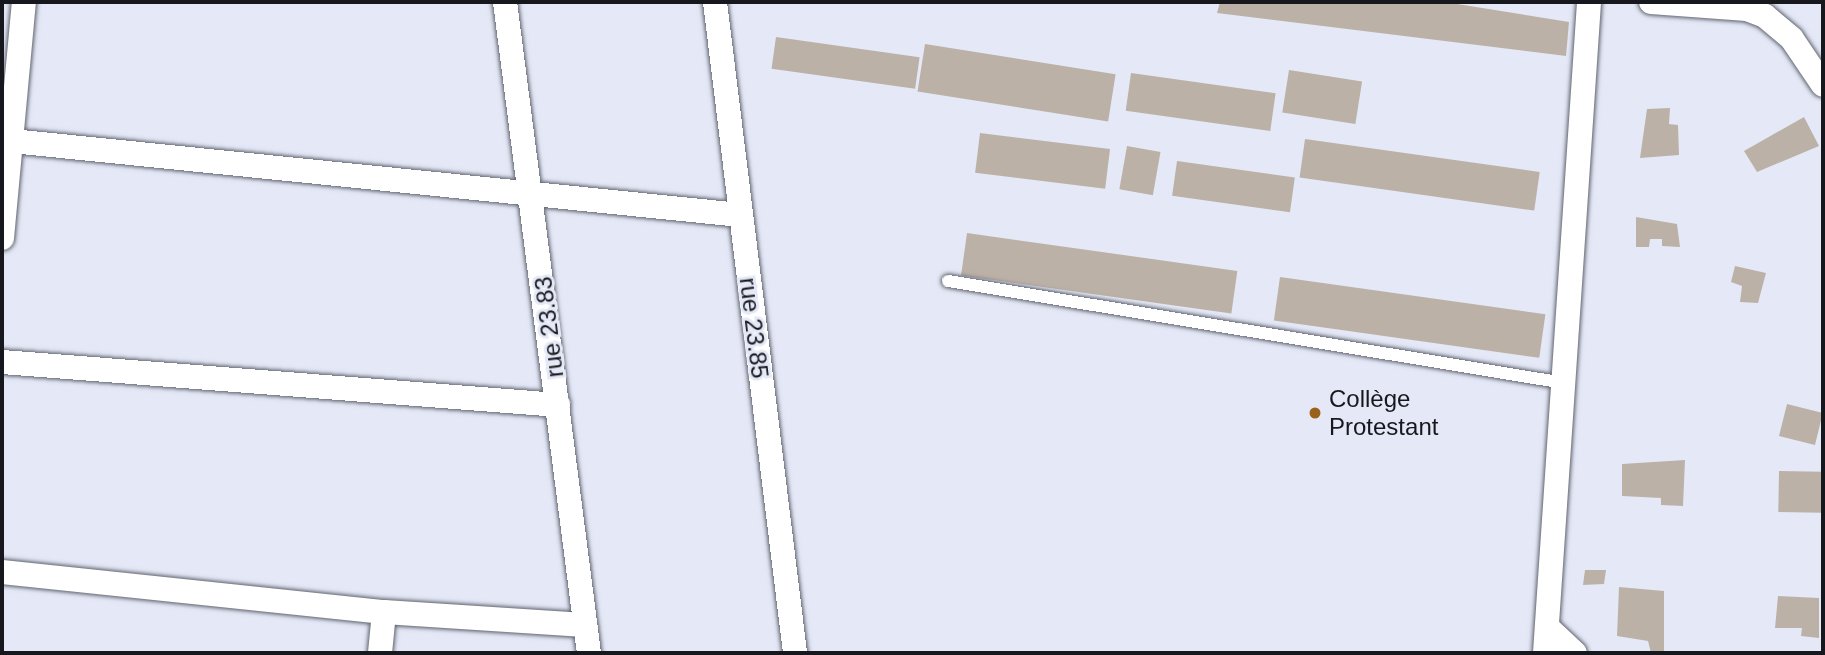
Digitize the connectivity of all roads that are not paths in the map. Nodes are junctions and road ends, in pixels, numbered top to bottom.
1 (24, 2) edge
2 (505, 2) edge
3 (715, 2) edge
4 (1589, 2) edge
5 (1651, 2) edge
6 (1823, 85) edge
7 (6, 140) edge
8 (533, 193) junction
9 (740, 215) junction
10 (2, 238) edge
11 (948, 281) dead end
12 (2, 362) edge
13 (1564, 383) junction
14 (558, 405) junction
15 (2, 572) edge
16 (384, 612) junction
17 (585, 625) junction
18 (1546, 626) junction
19 (380, 653) edge
20 (589, 653) edge
21 (795, 653) edge
22 (1545, 653) edge
23 (1575, 653) edge

1 - 7 street
2 - 8 street, rue 23.83
3 - 9 street, rue 23.85
4 - 13 street
5 - 6 street
7 - 8 street
7 - 10 street
8 - 9 street
8 - 14 street, rue 23.83
9 - 21 street, rue 23.85
11 - 13 lane
12 - 14 street
13 - 18 street
14 - 17 street, rue 23.83
15 - 16 street
16 - 17 street
16 - 19 street
17 - 20 street, rue 23.83
18 - 22 street
18 - 23 street

